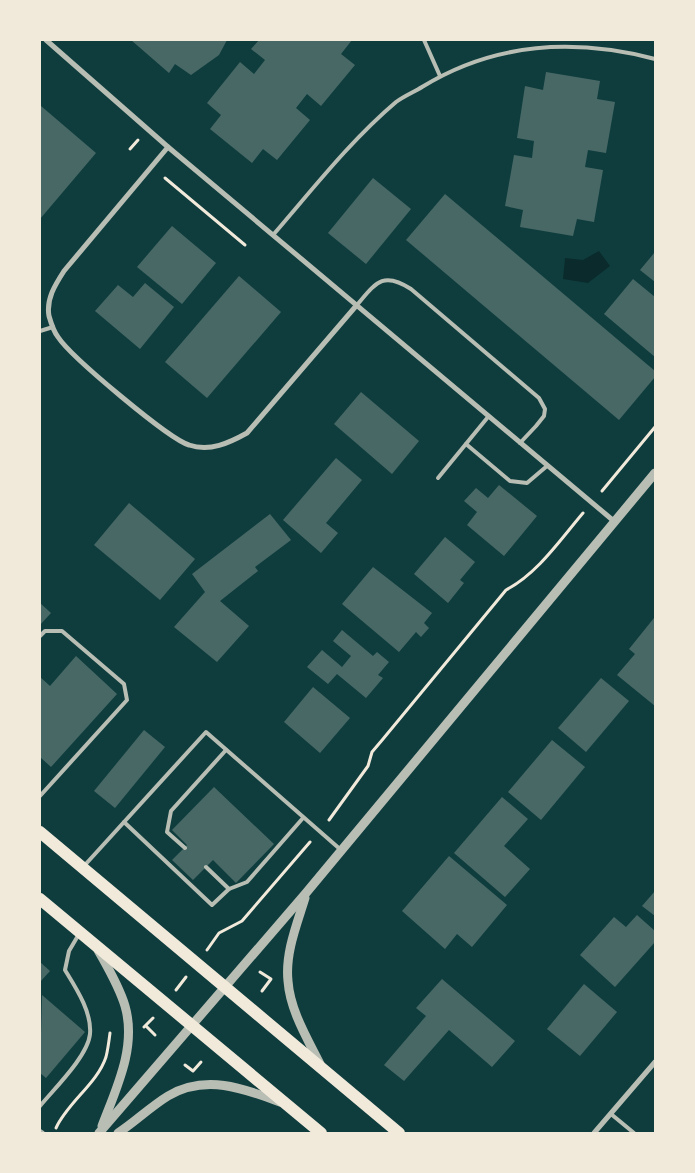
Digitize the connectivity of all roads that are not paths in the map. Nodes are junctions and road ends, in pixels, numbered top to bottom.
1 (46, 40) edge
2 (424, 40) edge
3 (655, 59) edge
4 (440, 76) junction
5 (168, 147) junction
6 (273, 236) junction
7 (356, 306) junction
8 (53, 327) junction
9 (40, 331) edge
10 (488, 417) junction
11 (520, 443) junction
12 (466, 444) junction
13 (547, 466) junction
14 (655, 473) edge
15 (438, 478) dead end
16 (615, 522) junction
17 (40, 636) edge
18 (226, 750) junction
19 (40, 796) edge
20 (303, 818) junction
21 (124, 822) junction
22 (40, 832) edge
23 (185, 848) dead end
24 (342, 850) junction
25 (82, 867) junction
26 (206, 867) dead end
27 (229, 889) junction
28 (306, 893) junction
29 (40, 899) edge
30 (81, 932) junction
31 (96, 946) junction
32 (225, 988) junction
33 (192, 1026) junction
34 (655, 1062) edge
35 (322, 1068) junction
36 (286, 1104) junction
37 (40, 1106) edge
38 (611, 1114) junction
39 (40, 1130) edge
40 (100, 1132) edge
41 (43, 1133) edge
42 (118, 1133) edge
43 (321, 1133) edge
44 (400, 1133) edge
45 (594, 1133) edge
46 (634, 1133) edge

1 - 5 street
2 - 4 lane
3 - 4 lane
4 - 6 lane
5 - 6 street
5 - 8 street
6 - 7 street
7 - 8 street
7 - 10 street
7 - 11 lane
8 - 9 lane
10 - 11 street
10 - 12 lane
11 - 13 street
12 - 13 lane
12 - 15 lane
13 - 16 street
14 - 16 street
16 - 24 street
17 - 19 lane
18 - 20 lane
18 - 21 lane
18 - 23 lane
20 - 24 lane
20 - 27 lane
21 - 25 lane
21 - 27 lane
22 - 25 main road
24 - 28 street
25 - 32 main road
26 - 27 lane
28 - 32 street
28 - 35 street
29 - 30 main road
30 - 31 main road
30 - 37 lane
31 - 33 main road
31 - 40 street
32 - 33 street
32 - 35 main road
33 - 36 main road
33 - 40 street
34 - 38 street
35 - 44 main road
36 - 42 street
36 - 43 main road
38 - 45 street
38 - 46 lane
39 - 41 lane

